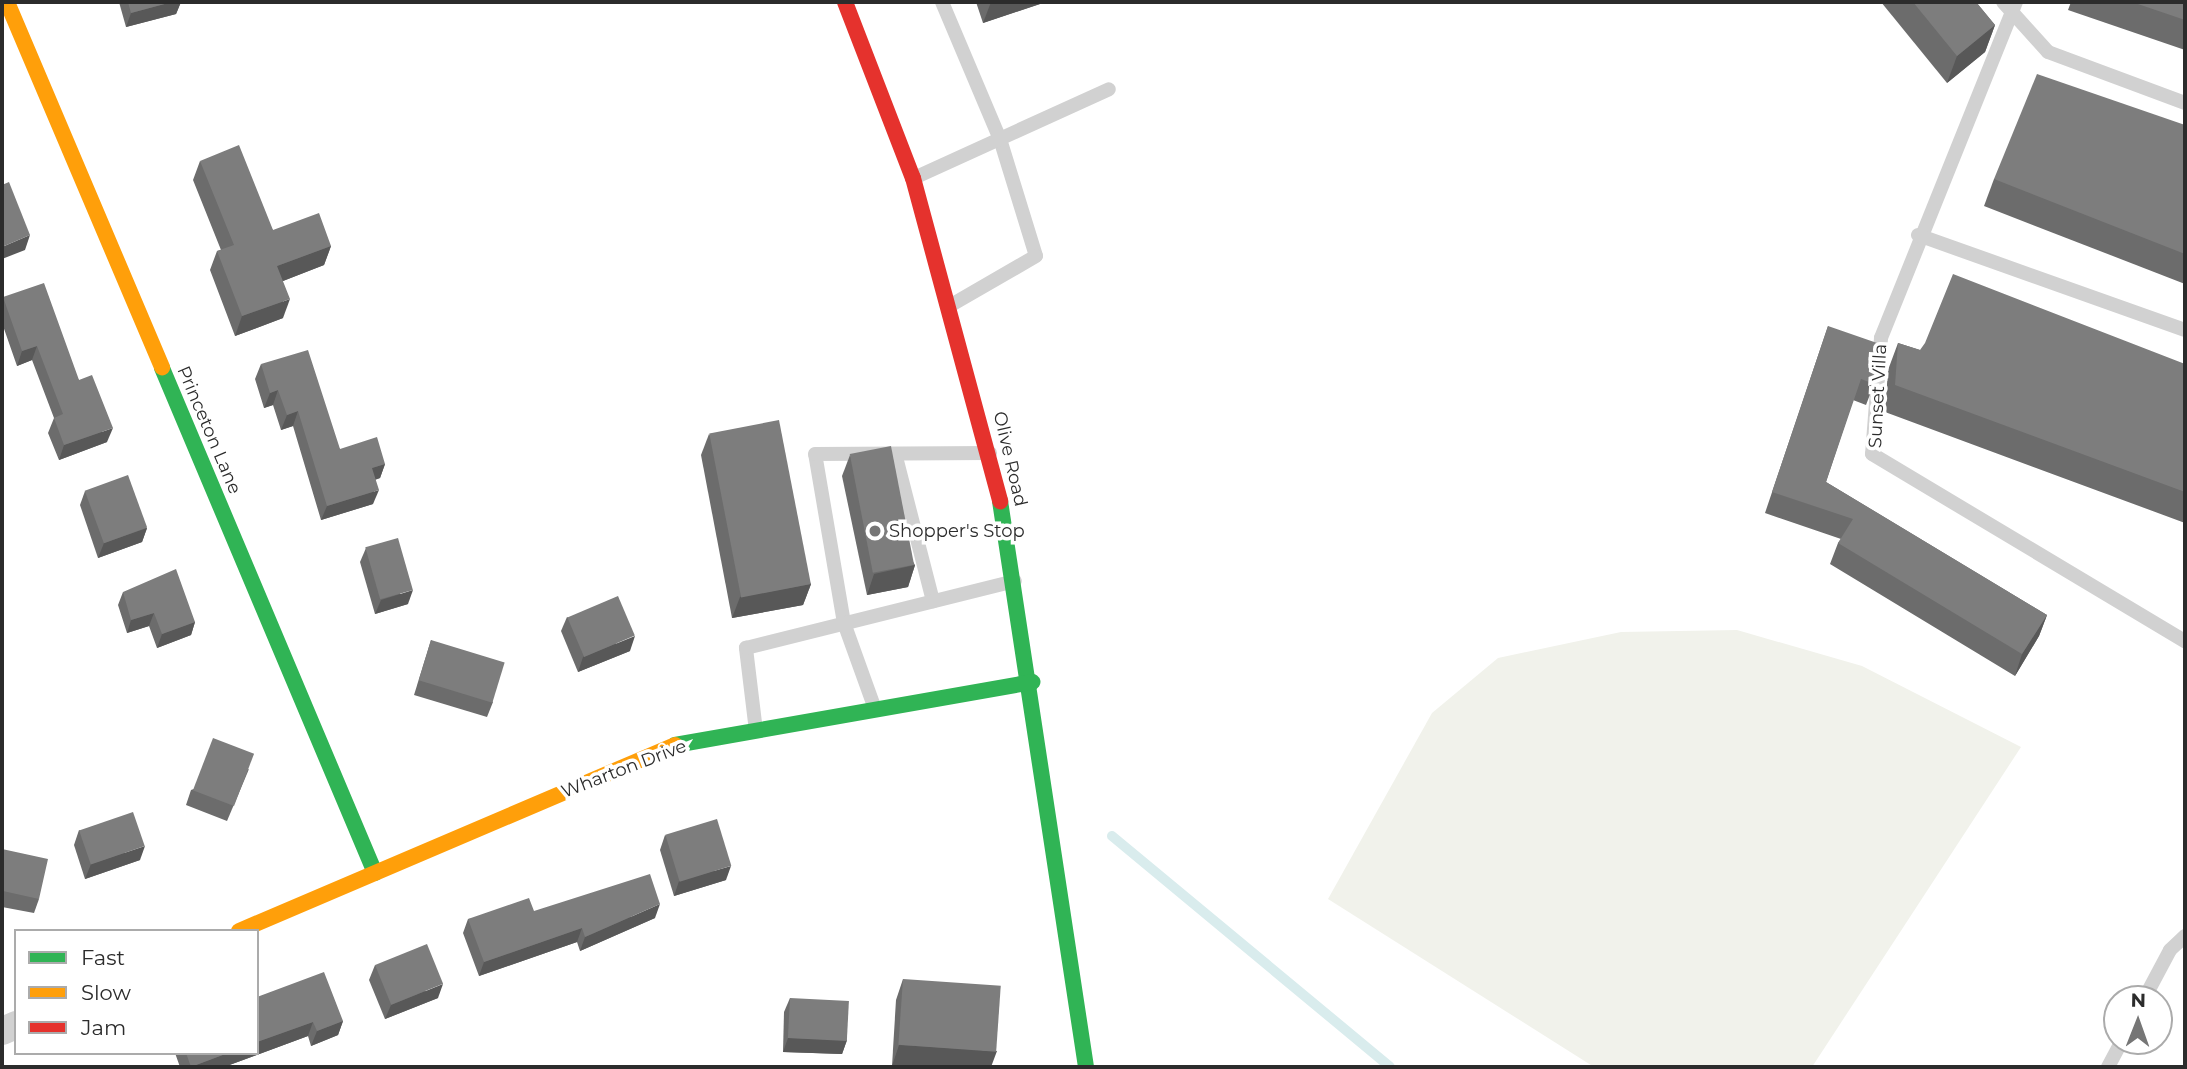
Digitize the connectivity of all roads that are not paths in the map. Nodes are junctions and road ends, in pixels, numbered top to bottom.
1 (7, 2) edge
2 (845, 2) edge
3 (942, 2) edge
4 (2010, 5) edge
5 (1109, 89) dead end
6 (2185, 103) edge
7 (1000, 139) junction
8 (913, 178) junction
9 (1918, 235) junction
10 (951, 305) junction
11 (2185, 330) edge
12 (989, 453) junction
13 (896, 457) junction
14 (1017, 580) junction
15 (933, 601) junction
16 (844, 623) junction
17 (2185, 641) edge
18 (1032, 682) junction
19 (876, 710) junction
20 (756, 731) junction
21 (375, 873) junction
22 (244, 929) edge
23 (2185, 936) edge
24 (2151, 985) edge
25 (1086, 1067) edge

1 - 21 street, Princeton Lane
2 - 8 street, Olive Road
3 - 7 lane
4 - 6 lane
4 - 9 lane, Sunset Villa
5 - 7 lane
7 - 8 lane
7 - 10 lane
8 - 10 street, Olive Road
9 - 11 lane
9 - 17 lane, Sunset Villa
10 - 12 street, Olive Road
12 - 13 lane
12 - 14 street, Olive Road
13 - 15 lane
13 - 16 lane
14 - 15 lane
14 - 18 street, Olive Road
15 - 16 lane
16 - 19 lane
16 - 20 lane
18 - 19 street, Wharton Drive
18 - 25 street, Olive Road
19 - 20 street, Wharton Drive
20 - 21 street, Wharton Drive
21 - 22 street, Wharton Drive
23 - 24 lane

